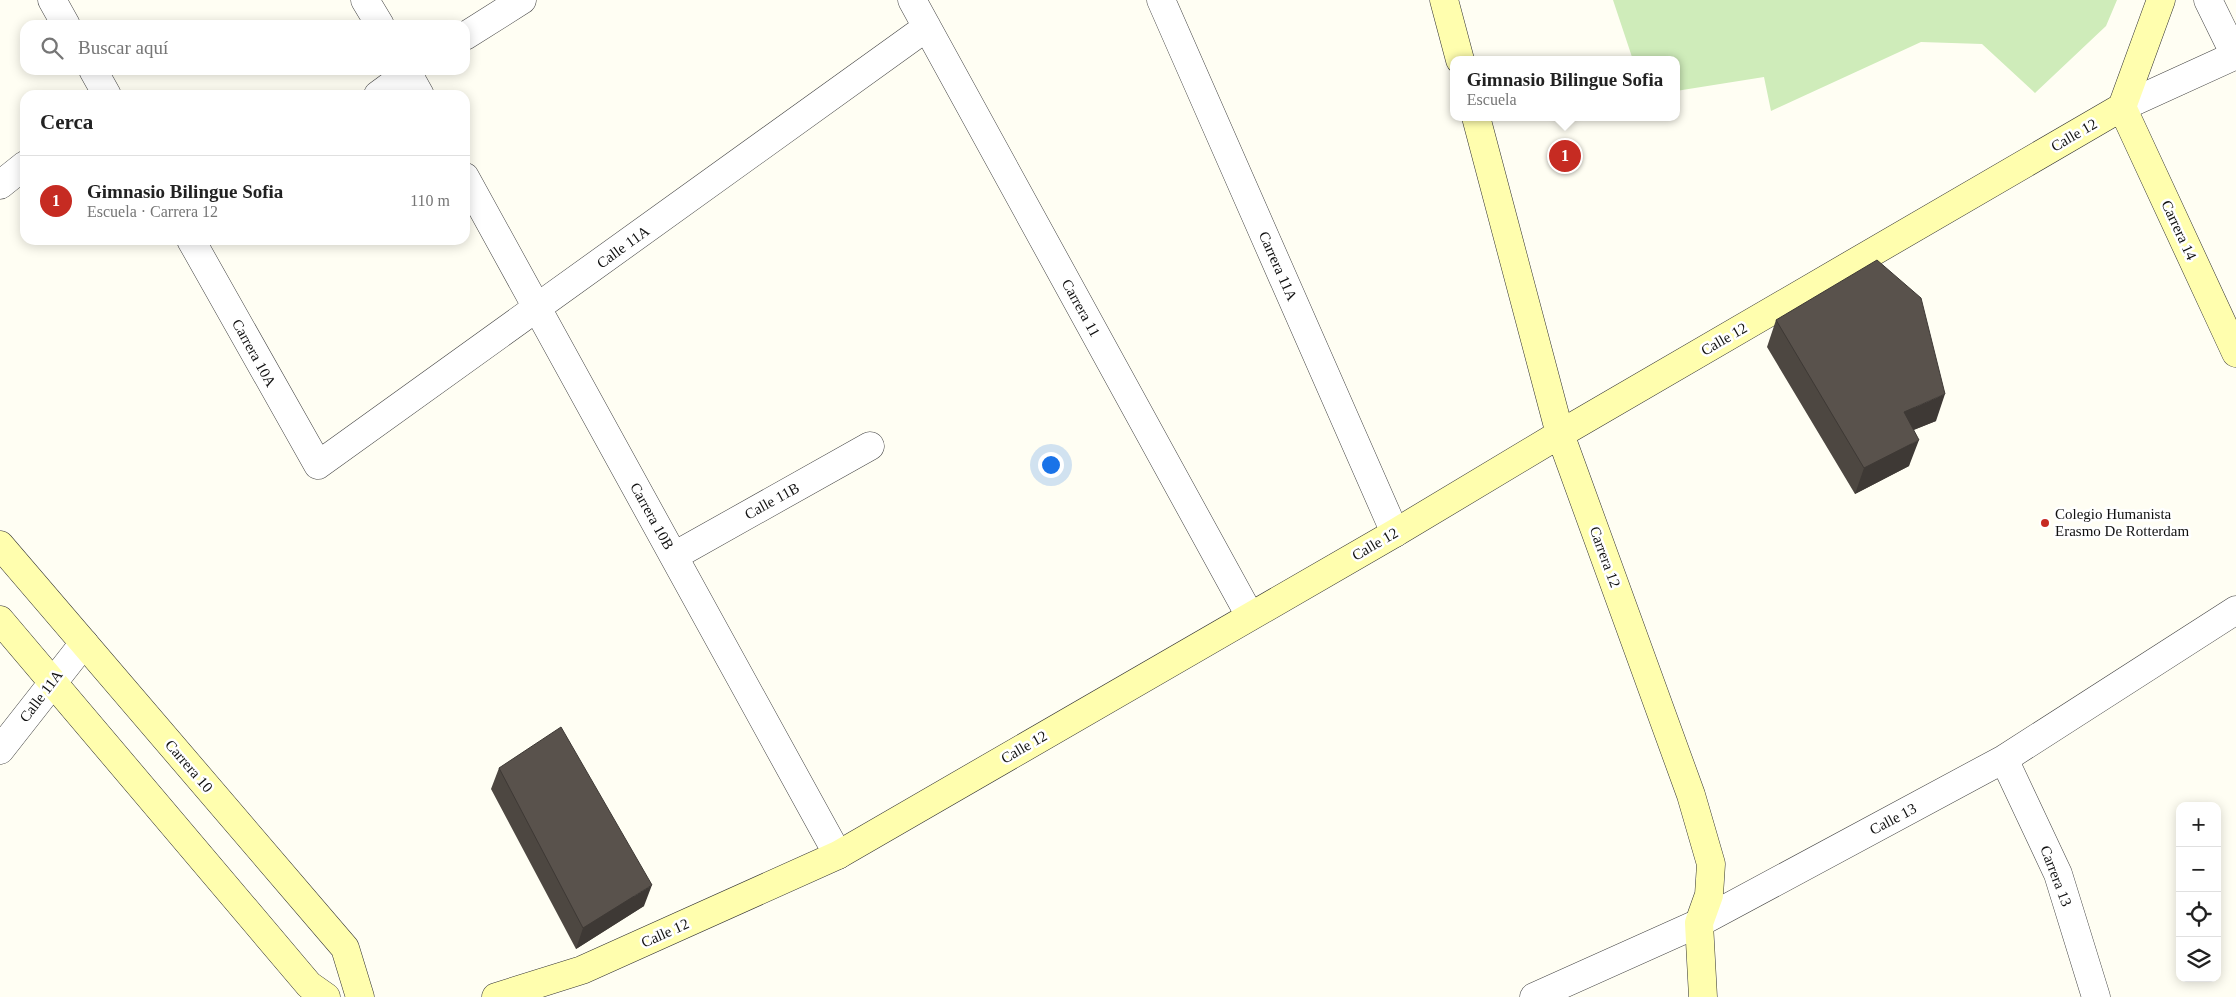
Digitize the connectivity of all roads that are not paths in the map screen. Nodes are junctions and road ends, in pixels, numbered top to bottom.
1 (52, 0) edge
2 (365, 0) edge
3 (522, 0) edge
4 (912, 0) edge
5 (1161, 0) edge
6 (1444, 0) edge
7 (2161, 0) edge
8 (2208, 0) edge
9 (63, 20) edge
10 (377, 20) edge
11 (927, 27) junction
12 (470, 33) edge
13 (2236, 55) edge
14 (1459, 56) edge
15 (95, 75) edge
16 (411, 77) edge
17 (104, 90) edge
18 (387, 90) edge
19 (2122, 107) junction
20 (1477, 121) edge
21 (20, 169) edge
22 (0, 185) edge
23 (470, 186) edge
24 (194, 245) edge
25 (538, 308) junction
26 (2236, 354) edge
27 (1560, 434) junction
28 (870, 446) dead end
29 (318, 465) joint
30 (1395, 533) junction
31 (0, 545) edge
32 (674, 556) junction
33 (2236, 610) edge
34 (1250, 616) junction
35 (0, 620) edge
36 (84, 643) junction
37 (53, 680) junction
38 (0, 750) edge
39 (2004, 759) junction
40 (838, 855) junction
41 (1700, 923) junction
42 (326, 997) edge
43 (360, 997) edge
44 (496, 997) edge
45 (1534, 997) edge
46 (1703, 997) edge
47 (2096, 997) edge

1 - 9 street
2 - 10 street
3 - 12 street
4 - 11 street, Carrera 11
5 - 30 street, Carrera 11A
6 - 14 street
7 - 19 street
8 - 13 street, Calle 12
11 - 25 street, Calle 11A
11 - 34 street, Carrera 11
13 - 19 street, Calle 12
15 - 17 street
16 - 18 street
19 - 26 street, Carrera 14
19 - 27 street, Calle 12
20 - 27 street, Carrera 12
21 - 22 street
23 - 25 street, Carrera 10B
24 - 29 street, Carrera 10A
25 - 29 street, Calle 11A
25 - 32 street, Carrera 10B
27 - 30 street, Calle 12
27 - 41 street, Carrera 12
28 - 32 street, Calle 11B
30 - 34 street, Calle 12
31 - 36 street, Carrera 10
32 - 40 street, Carrera 10B
33 - 39 street, Calle 13
34 - 40 street, Calle 12
35 - 37 street
36 - 37 street, Calle 11A
36 - 43 street, Carrera 10
37 - 38 street, Calle 11A
37 - 42 street
39 - 41 street, Calle 13
39 - 47 street, Carrera 13
40 - 44 street, Calle 12
41 - 45 street, Calle 13
41 - 46 street, Carrera 12

